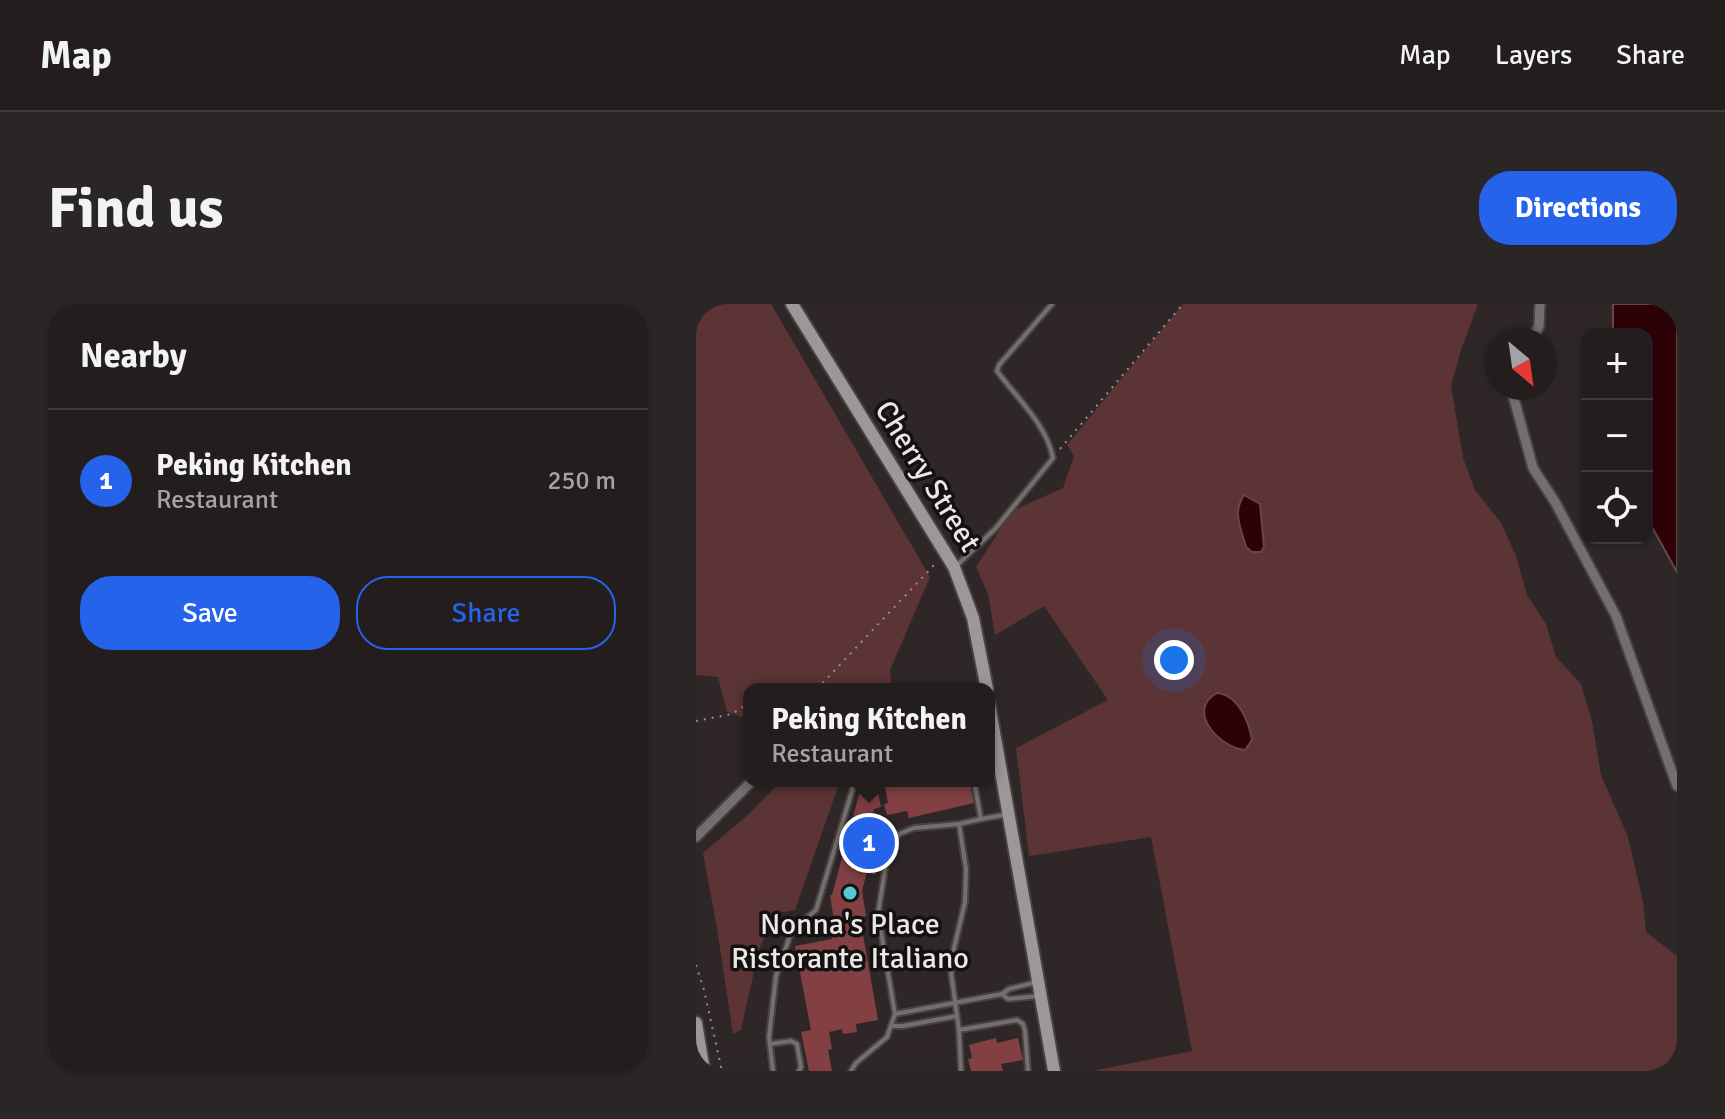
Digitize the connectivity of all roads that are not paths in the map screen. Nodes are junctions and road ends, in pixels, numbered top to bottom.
1 (792, 304) edge
2 (1052, 304) edge
3 (1540, 304) edge
4 (1538, 328) edge
5 (1514, 400) edge
6 (954, 567) junction
7 (986, 683) edge
8 (995, 739) edge
9 (1676, 782) edge
10 (746, 787) edge
11 (853, 787) edge
12 (975, 787) edge
13 (1008, 815) junction
14 (981, 819) junction
15 (959, 824) junction
16 (696, 837) edge
17 (1039, 981) junction
18 (1002, 994) junction
19 (1040, 996) junction
20 (954, 1004) junction
21 (895, 1014) junction
22 (957, 1016) junction
23 (696, 1023) edge
24 (892, 1026) junction
25 (959, 1030) junction
26 (770, 1044) junction
27 (704, 1071) edge
28 (773, 1071) edge
29 (799, 1071) edge
30 (851, 1071) edge
31 (961, 1071) edge
32 (1028, 1071) edge
33 (1054, 1071) edge

1 - 6 street, Cherry Street
2 - 6 lane
3 - 4 street
5 - 9 street
6 - 7 street, Cherry Street
8 - 13 street
10 - 16 street
11 - 26 lane
12 - 14 lane
13 - 14 lane
13 - 17 street
14 - 15 lane
15 - 20 lane
15 - 21 lane
17 - 18 lane
17 - 19 street
18 - 19 lane
18 - 20 lane
19 - 33 street
20 - 21 lane
20 - 22 lane
21 - 24 lane
22 - 24 lane
22 - 25 lane
23 - 27 street
24 - 30 lane
25 - 31 lane
25 - 32 lane
26 - 28 lane
26 - 29 lane

